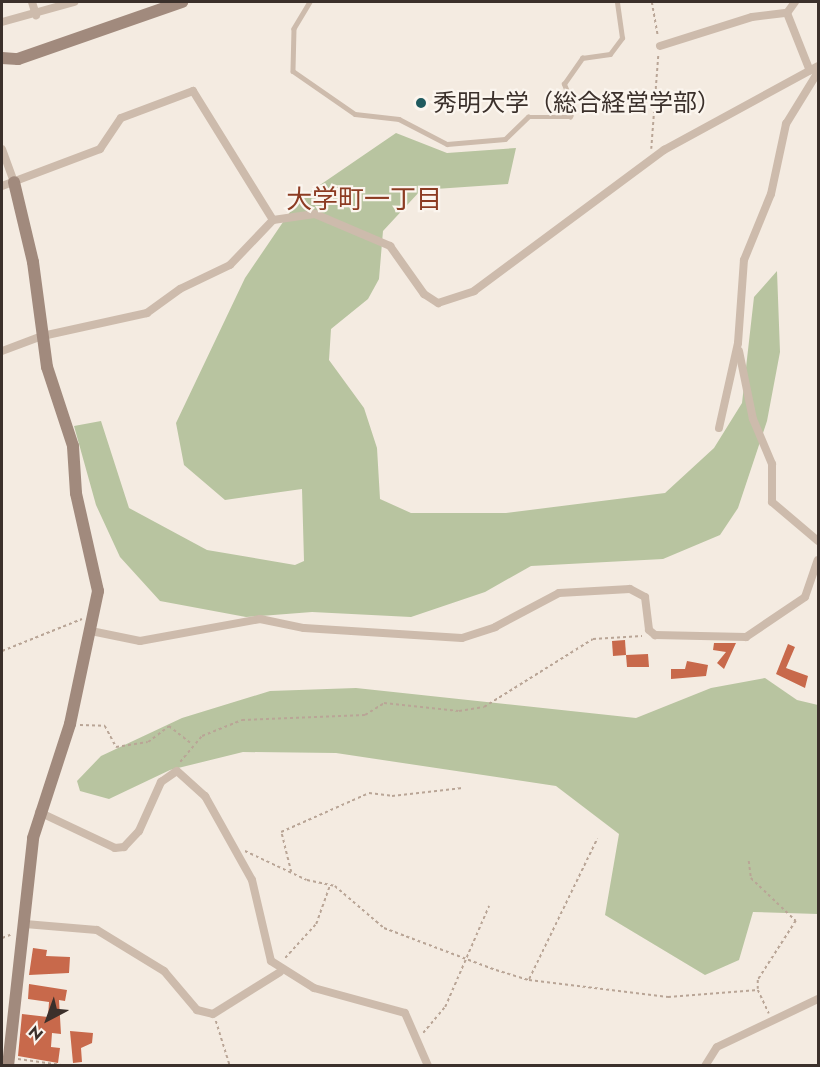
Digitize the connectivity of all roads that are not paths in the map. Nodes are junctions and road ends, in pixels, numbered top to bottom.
1 (32, 2) edge
2 (74, 2) edge
3 (182, 2) edge
4 (310, 2) edge
5 (617, 2) edge
6 (795, 2) edge
7 (787, 13) junction
8 (36, 15) junction
9 (2, 22) edge
10 (660, 46) road end
11 (2, 58) edge
12 (819, 66) edge
13 (814, 71) edge
14 (2, 149) edge
15 (14, 182) junction
16 (2, 186) edge
17 (273, 220) junction
18 (42, 336) junction
19 (738, 343) junction
20 (2, 351) edge
21 (719, 428) dead end
22 (819, 541) edge
23 (819, 560) edge
24 (91, 631) junction
25 (39, 812) junction
26 (25, 924) junction
27 (279, 970) junction
28 (819, 999) edge
29 (8, 1061) edge
30 (428, 1065) edge
31 (705, 1065) edge

1 - 8 street
2 - 8 street
3 - 11 street
4 - 5 lane
6 - 7 street
7 - 10 street
7 - 13 street
8 - 9 street
12 - 13 street
13 - 17 street
13 - 19 street
14 - 15 street
15 - 16 street
15 - 17 street
15 - 18 street
17 - 18 street
18 - 20 street
18 - 24 street
19 - 21 street
19 - 22 street
23 - 24 street
24 - 25 street
25 - 26 street
25 - 27 street
26 - 27 street
26 - 29 street
27 - 30 street
28 - 31 street

